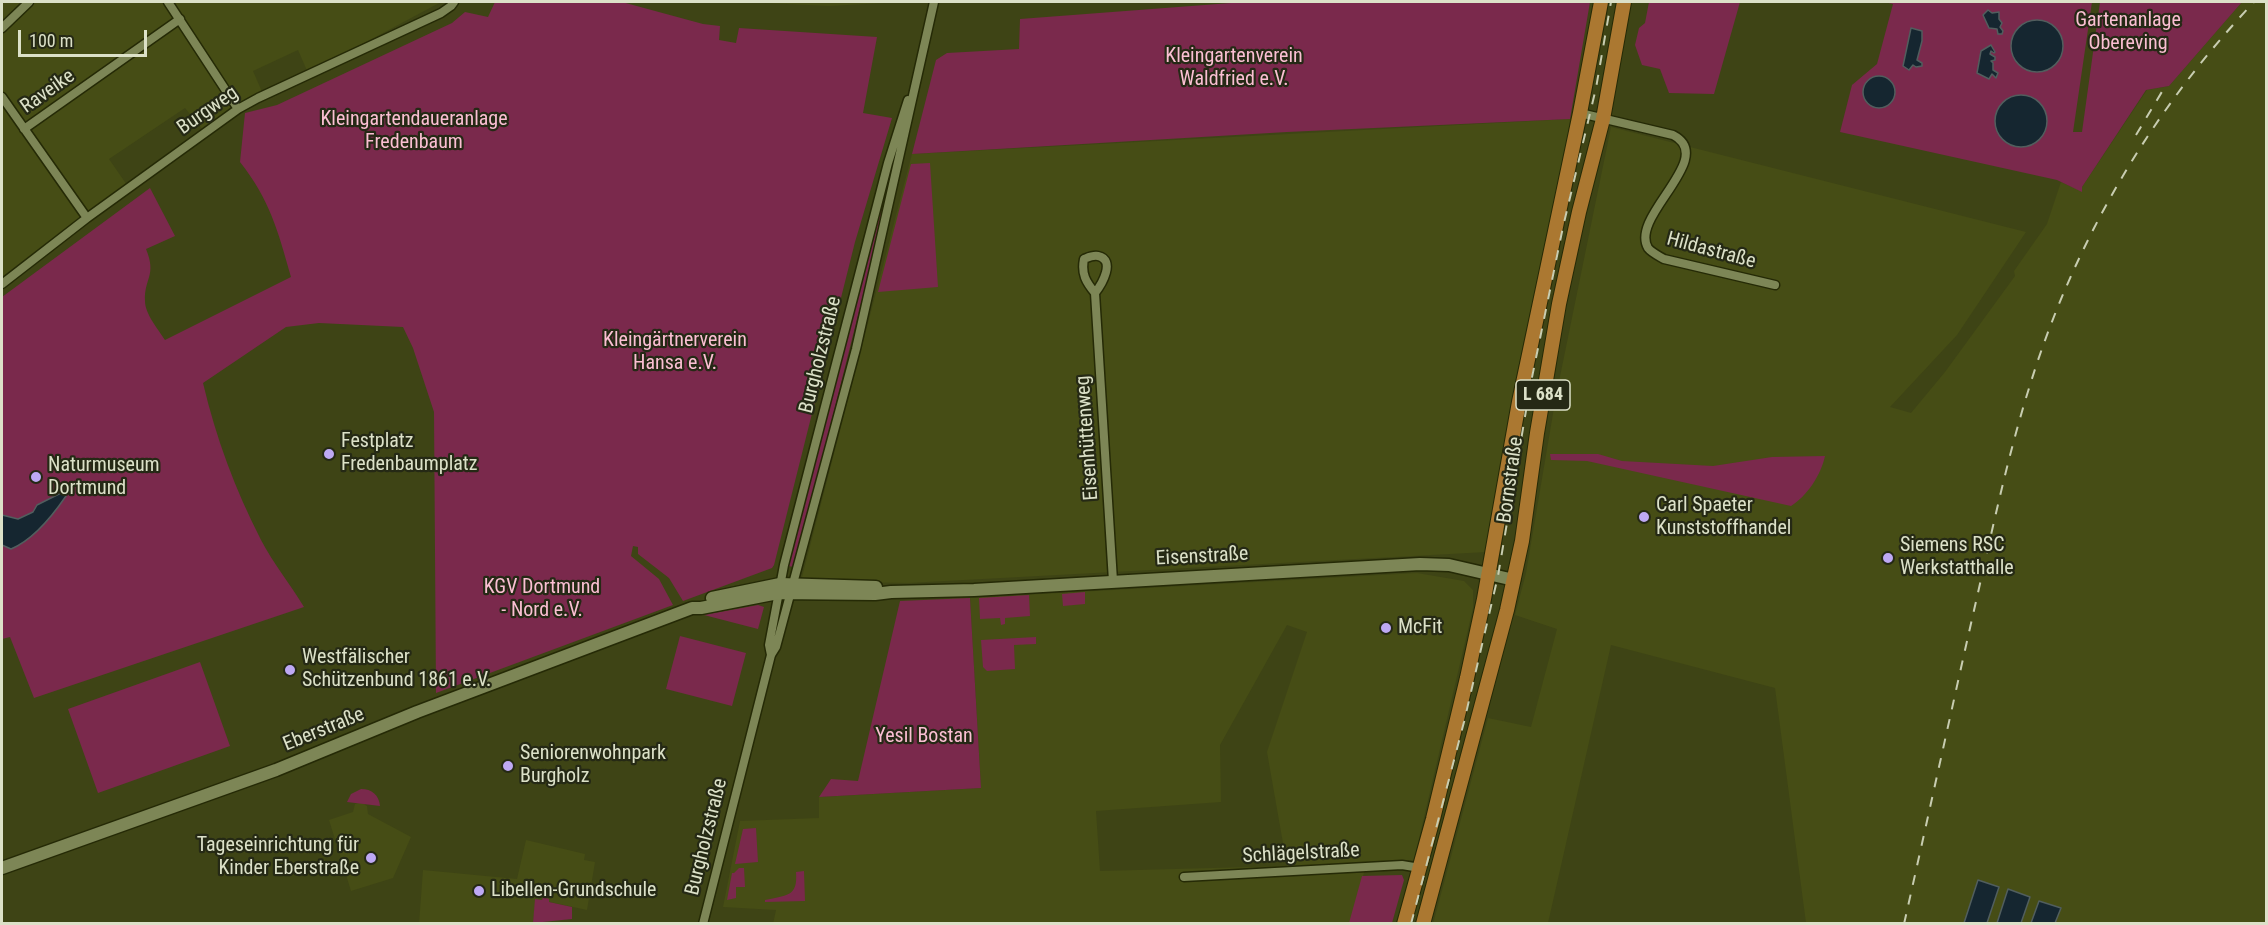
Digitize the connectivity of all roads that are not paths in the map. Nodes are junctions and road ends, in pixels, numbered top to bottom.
1 (29, 2) edge
2 (168, 2) edge
3 (454, 2) edge
4 (934, 2) edge
5 (1601, 2) edge
6 (1624, 2) edge
7 (180, 19) junction
8 (2, 28) edge
9 (2, 97) edge
10 (238, 109) junction
11 (1580, 113) junction
12 (1603, 118) junction
13 (904, 125) junction
14 (24, 129) junction
15 (87, 218) junction
16 (2, 284) edge
17 (1775, 285) dead end
18 (1095, 293) dead end
19 (1489, 574) junction
20 (1514, 580) junction
21 (1113, 581) junction
22 (779, 589) junction
23 (793, 589) junction
24 (771, 655) junction
25 (2, 868) edge
26 (1420, 868) junction
27 (1184, 877) dead end
28 (703, 924) edge
29 (1404, 924) edge
30 (1423, 924) edge

1 - 8 street
2 - 7 street
3 - 10 street, Burgweg
4 - 13 street, Burgholzstraße
5 - 11 main road, Bornstraße / L 684
6 - 12 main road, Bornstraße / L 684
7 - 10 street
7 - 14 street, Raveike
9 - 14 street, Raveike
10 - 15 street, Burgweg
11 - 12 street, Hildastraße
11 - 19 main road, Bornstraße / L 684
12 - 17 street, Hildastraße
12 - 20 main road, Bornstraße / L 684
13 - 22 street, Burgholzstraße
13 - 23 street, Burgholzstraße
14 - 15 street, Raveike
15 - 16 street, Burgweg
18 - 21 street, Eisenhüttenweg
19 - 20 street, Eisenstraße
19 - 21 street, Eisenstraße
19 - 26 main road, Bornstraße / L 684
20 - 30 main road, Bornstraße / L 684
21 - 23 street, Eisenstraße
22 - 23 street, Eberstraße
22 - 24 street, Burgholzstraße
22 - 25 street, Eberstraße
23 - 24 street, Burgholzstraße
24 - 28 street, Burgholzstraße
26 - 27 street, Schlägelstraße
26 - 29 main road, Bornstraße / L 684

